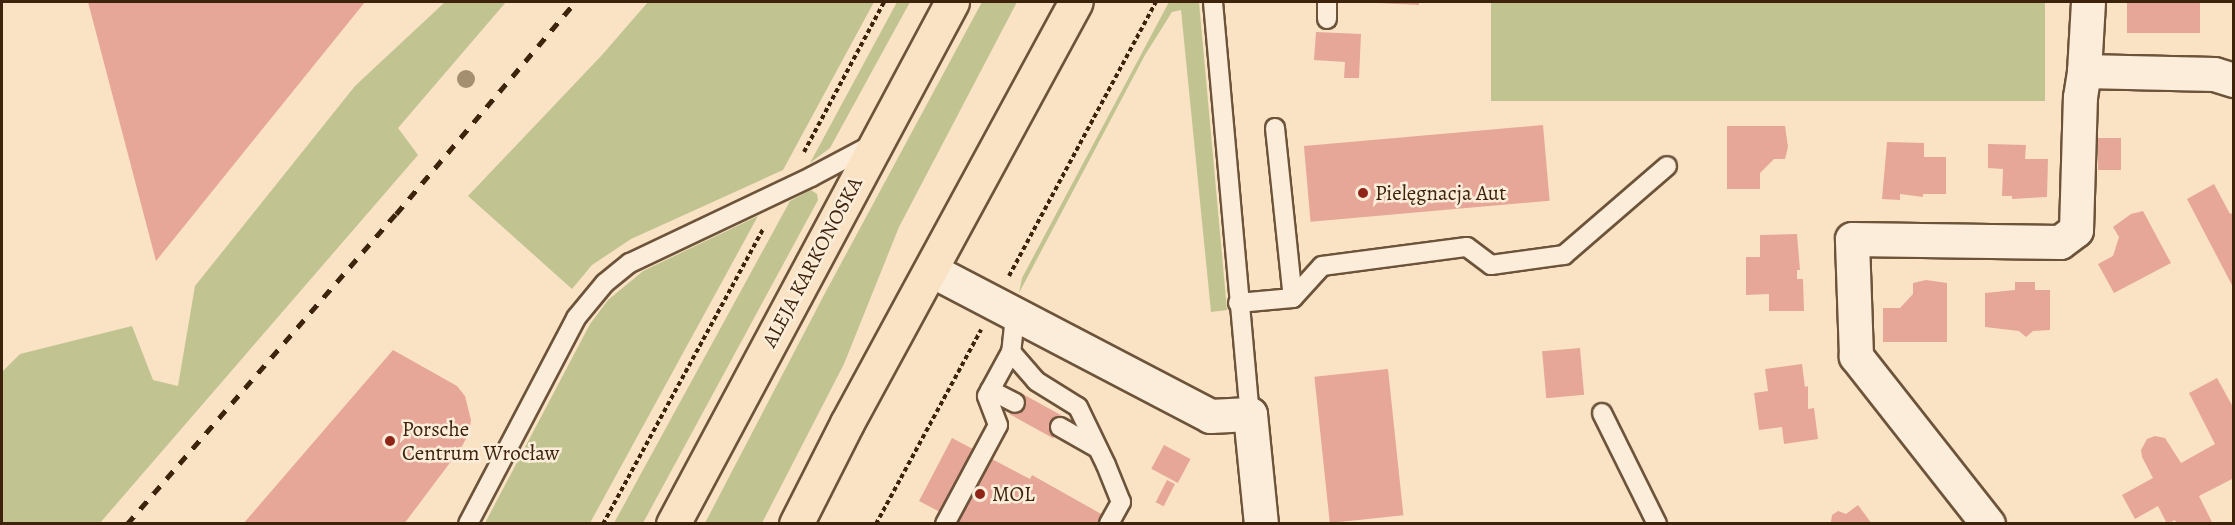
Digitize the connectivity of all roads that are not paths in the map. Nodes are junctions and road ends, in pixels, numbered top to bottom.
1 (952, 2) edge
2 (1076, 2) edge
3 (1213, 2) edge
4 (2088, 2) edge
5 (2084, 71) junction
6 (2234, 80) edge
7 (1275, 128) dead end
8 (875, 142) junction
9 (1667, 166) dead end
10 (930, 270) junction
11 (1293, 298) junction
12 (1238, 303) junction
13 (1004, 311) junction
14 (1011, 352) junction
15 (990, 390) junction
16 (1015, 404) dead end
17 (1602, 413) dead end
18 (1250, 414) junction
19 (1060, 427) dead end
20 (1096, 448) junction
21 (468, 524) edge
22 (673, 524) edge
23 (796, 524) edge
24 (945, 524) edge
25 (1109, 524) edge
26 (1261, 524) edge
27 (1657, 524) edge
28 (1988, 524) edge

1 - 8 main road, ALEJA KARKONOSKA
2 - 10 main road
3 - 12 lane
4 - 5 street
5 - 6 street
5 - 28 street
7 - 11 lane
8 - 21 lane
8 - 22 main road, ALEJA KARKONOSKA
9 - 11 lane
10 - 13 street
10 - 23 main road
11 - 12 lane
12 - 18 lane
13 - 14 lane
13 - 18 street
14 - 15 lane
14 - 20 lane
15 - 16 lane
15 - 24 lane
17 - 27 lane
18 - 26 street
19 - 20 lane
20 - 25 lane

